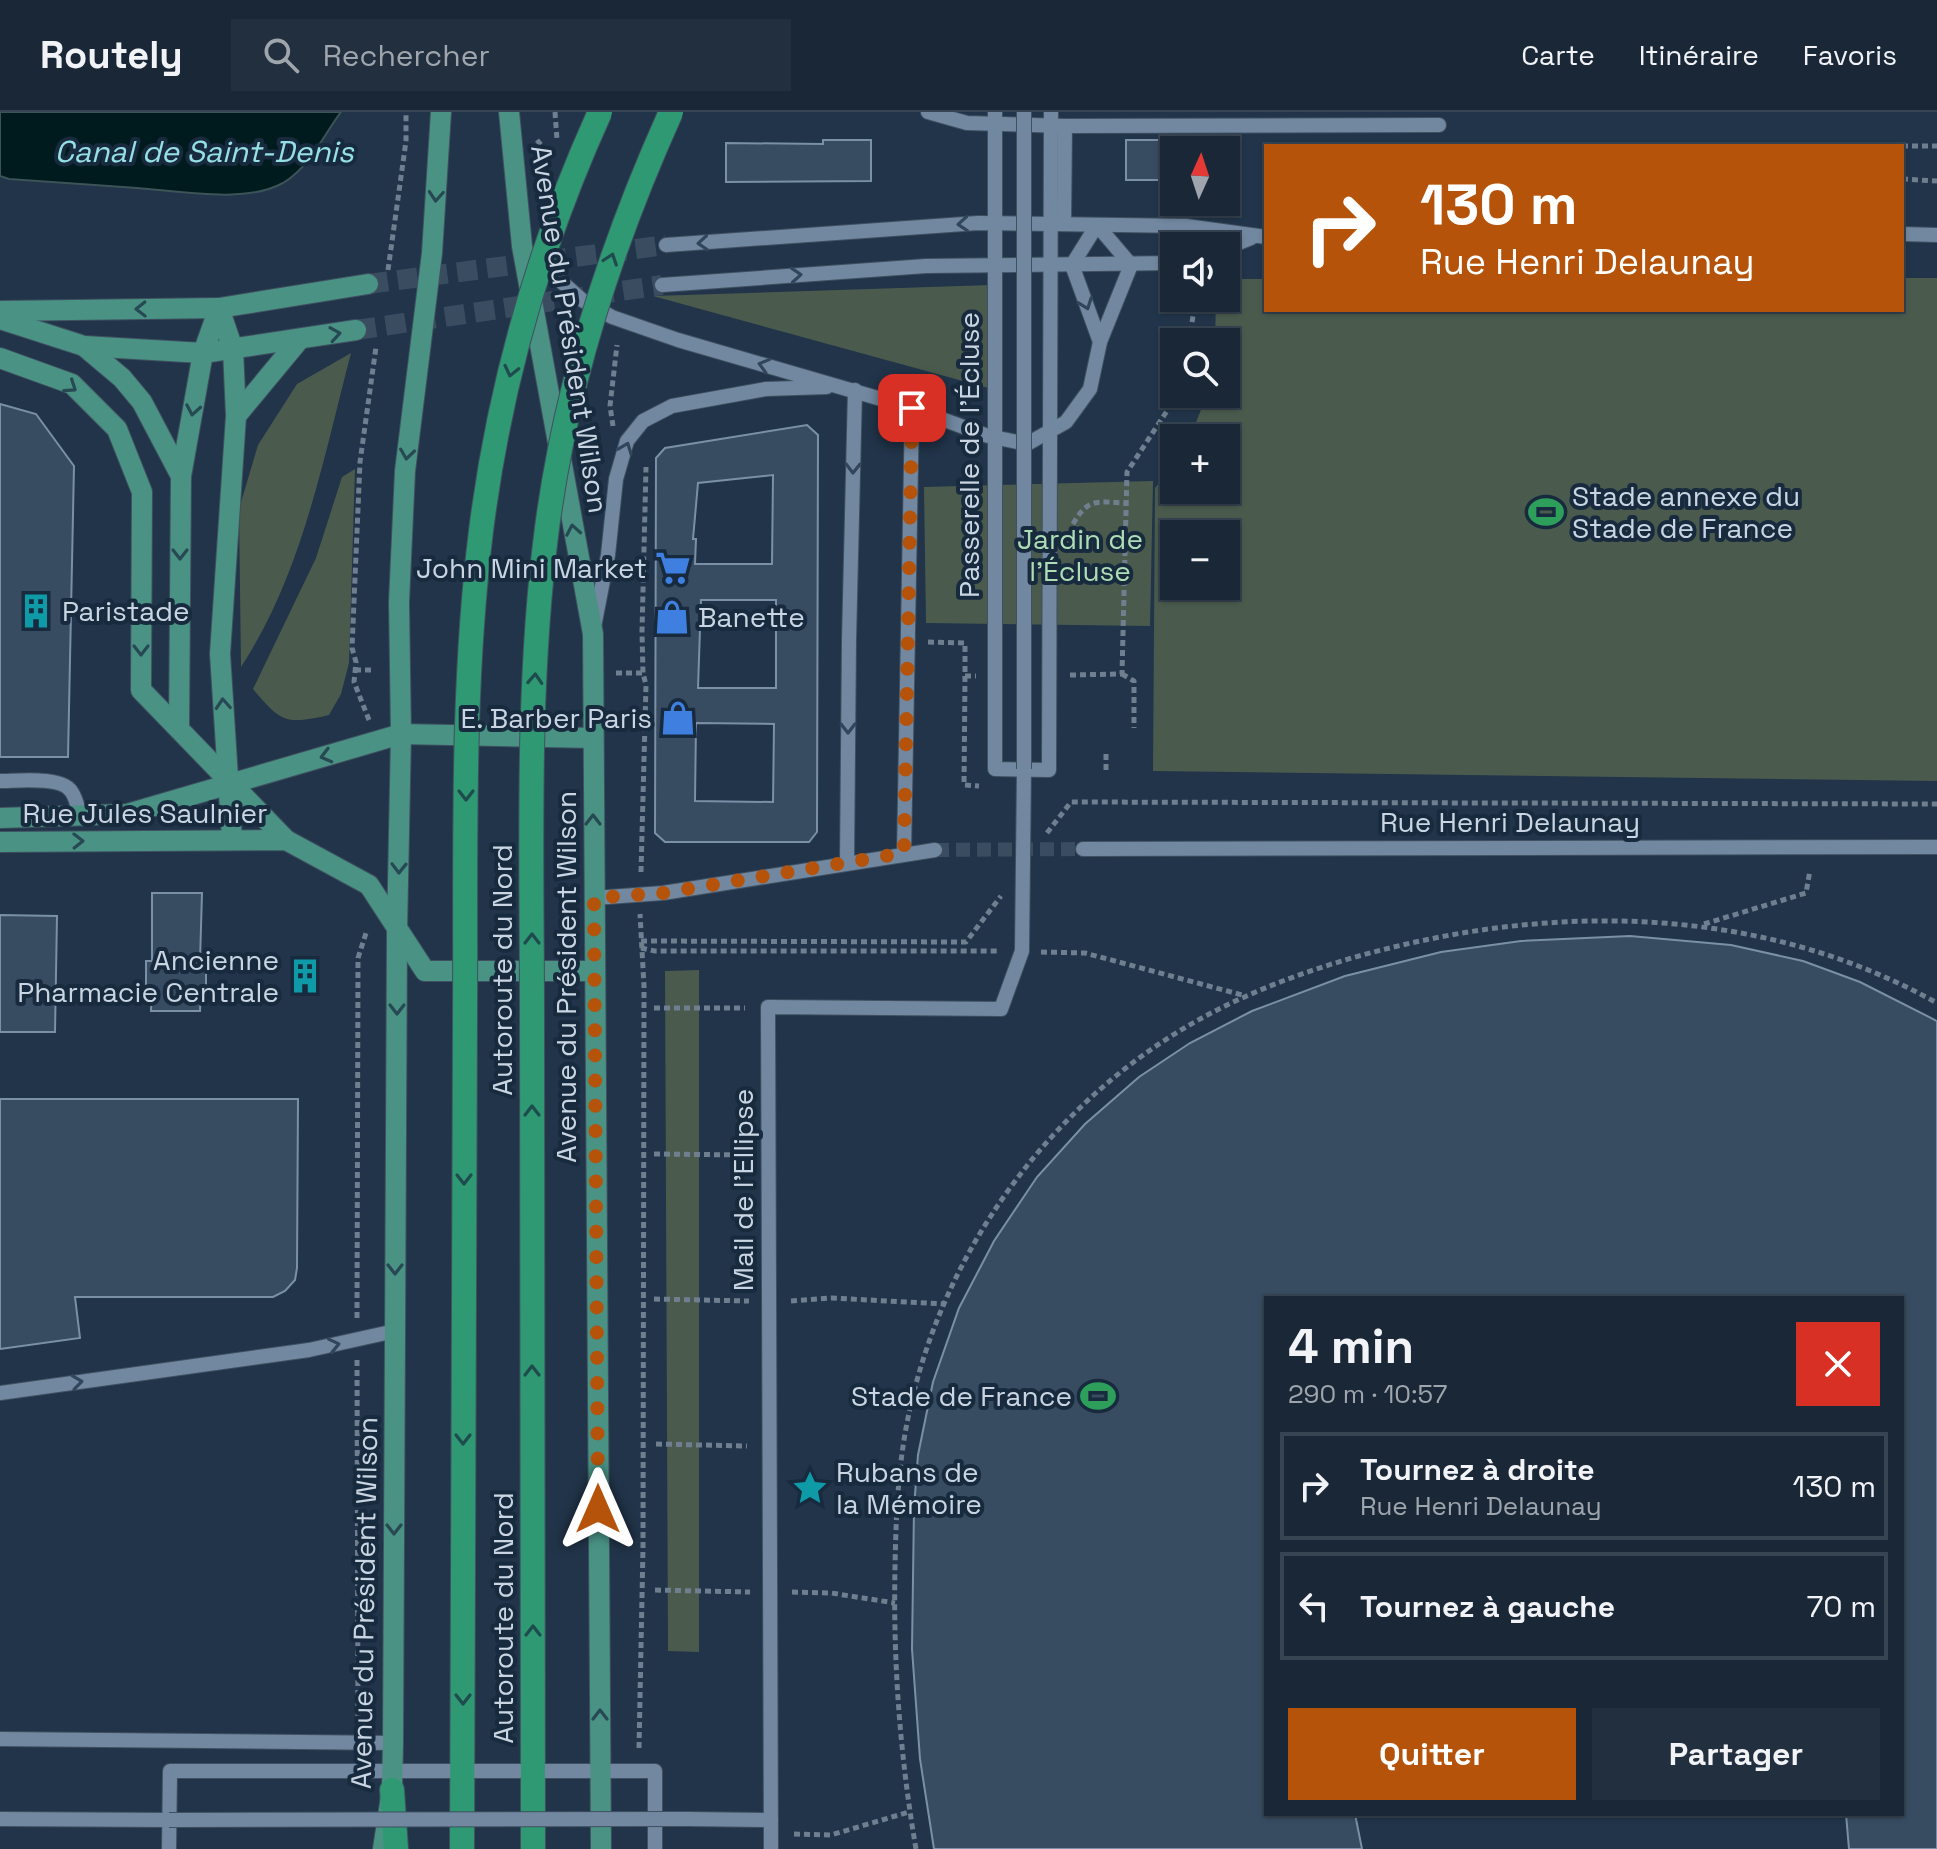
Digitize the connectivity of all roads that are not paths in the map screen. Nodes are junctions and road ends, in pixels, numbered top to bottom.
1 (600, 112) edge
2 (671, 112) edge
3 (928, 112) edge
4 (995, 112) edge
5 (1024, 112) edge
6 (1051, 112) edge
7 (441, 115) edge
8 (509, 115) edge
9 (1439, 125) dead end
10 (1065, 126) junction
11 (1064, 224) junction
12 (1097, 225) junction
13 (1904, 234) edge
14 (1937, 235) edge
15 (1259, 237) edge
16 (1240, 243) edge
17 (666, 245) tunnel mouth
18 (522, 246) junction
19 (1160, 264) edge
20 (1072, 265) junction
21 (1131, 265) junction
22 (377, 283) tunnel mouth
23 (662, 285) tunnel mouth
24 (219, 308) junction
25 (0, 311) edge
26 (0, 319) edge
27 (356, 330) tunnel mouth
28 (299, 340) junction
29 (1100, 342) junction
30 (84, 346) junction
31 (233, 349) junction
32 (203, 353) junction
33 (0, 358) edge
34 (839, 386) junction
35 (855, 390) junction
36 (912, 408) junction
37 (236, 416) junction
38 (181, 476) junction
39 (593, 634) junction
40 (179, 729) junction
41 (401, 734) junction
42 (593, 738) junction
43 (1024, 769) junction
44 (0, 781) edge
45 (230, 782) junction
46 (80, 816) junction
47 (0, 818) edge
48 (232, 839) junction
49 (286, 840) junction
50 (0, 842) edge
51 (1937, 847) edge
52 (1083, 849) tunnel mouth
53 (935, 850) tunnel mouth
54 (904, 853) junction
55 (847, 862) junction
56 (594, 898) junction
57 (397, 931) junction
58 (594, 971) junction
59 (395, 1331) junction
60 (0, 1393) edge
61 (0, 1739) edge
62 (393, 1743) junction
63 (463, 1771) junction
64 (533, 1771) junction
65 (600, 1772) junction
66 (392, 1780) junction
67 (0, 1819) edge
68 (169, 1820) junction
69 (771, 1834) edge
70 (169, 1849) edge
71 (383, 1849) edge
72 (396, 1849) edge
73 (462, 1849) edge
74 (533, 1849) edge
75 (601, 1849) edge
76 (655, 1849) edge

1 -> 63 highway, Autoroute du Nord, bridge
64 -> 2 highway, Autoroute du Nord, bridge
3 - 10 street
4 - 43 street, Passerelle de l'Écluse
5 - 43 street, Passerelle de l'Écluse, bridge
6 - 43 street
7 -> 41 main road, Avenue du Président Wilson
8 - 18 main road, Avenue du Président Wilson
9 - 10 street
10 - 11 street
11 - 12 street
11 -> 17 street
12 - 15 street
12 - 20 street
12 - 21 street
13 - 14 street
15 - 16 street
34 -> 18 street
39 -> 18 main road, Avenue du Président Wilson
19 - 21 street
20 - 21 street
23 -> 20 street
20 -> 29 street
21 - 29 street
22 - 24 main road
24 -> 25 main road
24 - 31 main road
24 - 32 main road
26 - 30 main road
28 -> 27 main road
28 - 31 main road
28 - 37 main road
29 - 36 street
30 - 32 main road
30 - 38 main road
31 - 32 main road
31 - 37 main road
32 -> 38 main road
33 -> 40 main road
34 - 35 street
39 -> 34 street
35 - 36 street
35 -> 55 street
36 - 54 street
45 -> 37 main road
38 -> 40 main road
39 - 42 main road, Avenue du Président Wilson
40 - 45 main road
41 - 42 main road, Rue Jules Saulnier
41 -> 45 main road, Rue Jules Saulnier
41 -> 57 main road, Avenue du Président Wilson
56 -> 42 main road, Avenue du Président Wilson
43 - 69 street, Mail de l'Ellipse
44 - 46 street
45 - 46 main road, Rue Jules Saulnier
45 - 48 main road
45 - 49 main road
46 - 47 main road, Rue Jules Saulnier
48 - 49 main road, Rue Jules Saulnier
50 -> 48 main road, Rue Jules Saulnier
49 - 57 main road, Rue Jules Saulnier
51 - 52 street, Rue Henri Delaunay
53 - 54 street
54 - 55 street
55 - 56 street
56 - 58 main road, Avenue du Président Wilson
57 - 58 main road, Rue Jules Saulnier
57 -> 59 main road, Avenue du Président Wilson
65 -> 58 main road, Avenue du Président Wilson
60 -> 59 street
59 -> 62 main road, Avenue du Président Wilson
61 - 62 street
62 - 66 main road, Avenue du Président Wilson
63 - 64 street
63 - 66 street
63 - 73 highway, Autoroute du Nord
64 - 65 street
64 - 74 highway, Autoroute du Nord
65 - 75 main road, Avenue du Président Wilson
65 - 76 street
66 - 68 street
66 - 71 main road, Avenue du Président Wilson
66 - 72 highway
67 - 68 street
68 - 69 street, bridge
68 - 70 street

